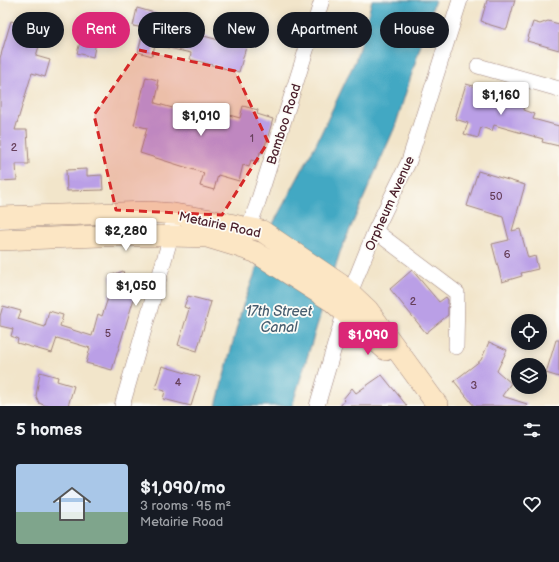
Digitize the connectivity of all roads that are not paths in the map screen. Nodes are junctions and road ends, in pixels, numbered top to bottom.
1 (322, 0) edge
2 (460, 0) edge
3 (478, 66) dead end
4 (559, 89) edge
5 (174, 214) junction
6 (0, 217) edge
7 (375, 231) junction
8 (172, 236) junction
9 (0, 240) edge
10 (252, 240) junction
11 (342, 298) junction
12 (456, 347) dead end
13 (122, 406) edge
14 (317, 406) edge
15 (438, 406) edge

1 - 10 street, Bamboo Road
2 - 7 street, Orpheum Avenue
3 - 4 street
5 - 6 main road, Metairie Road
5 - 8 street
5 - 10 main road, Metairie Road
7 - 11 street, Orpheum Avenue
7 - 12 street
8 - 9 main road, Metairie Road
8 - 10 main road, Metairie Road
8 - 13 street
10 - 11 main road, Metairie Road
11 - 14 street, Orpheum Avenue
11 - 15 main road, Metairie Road

